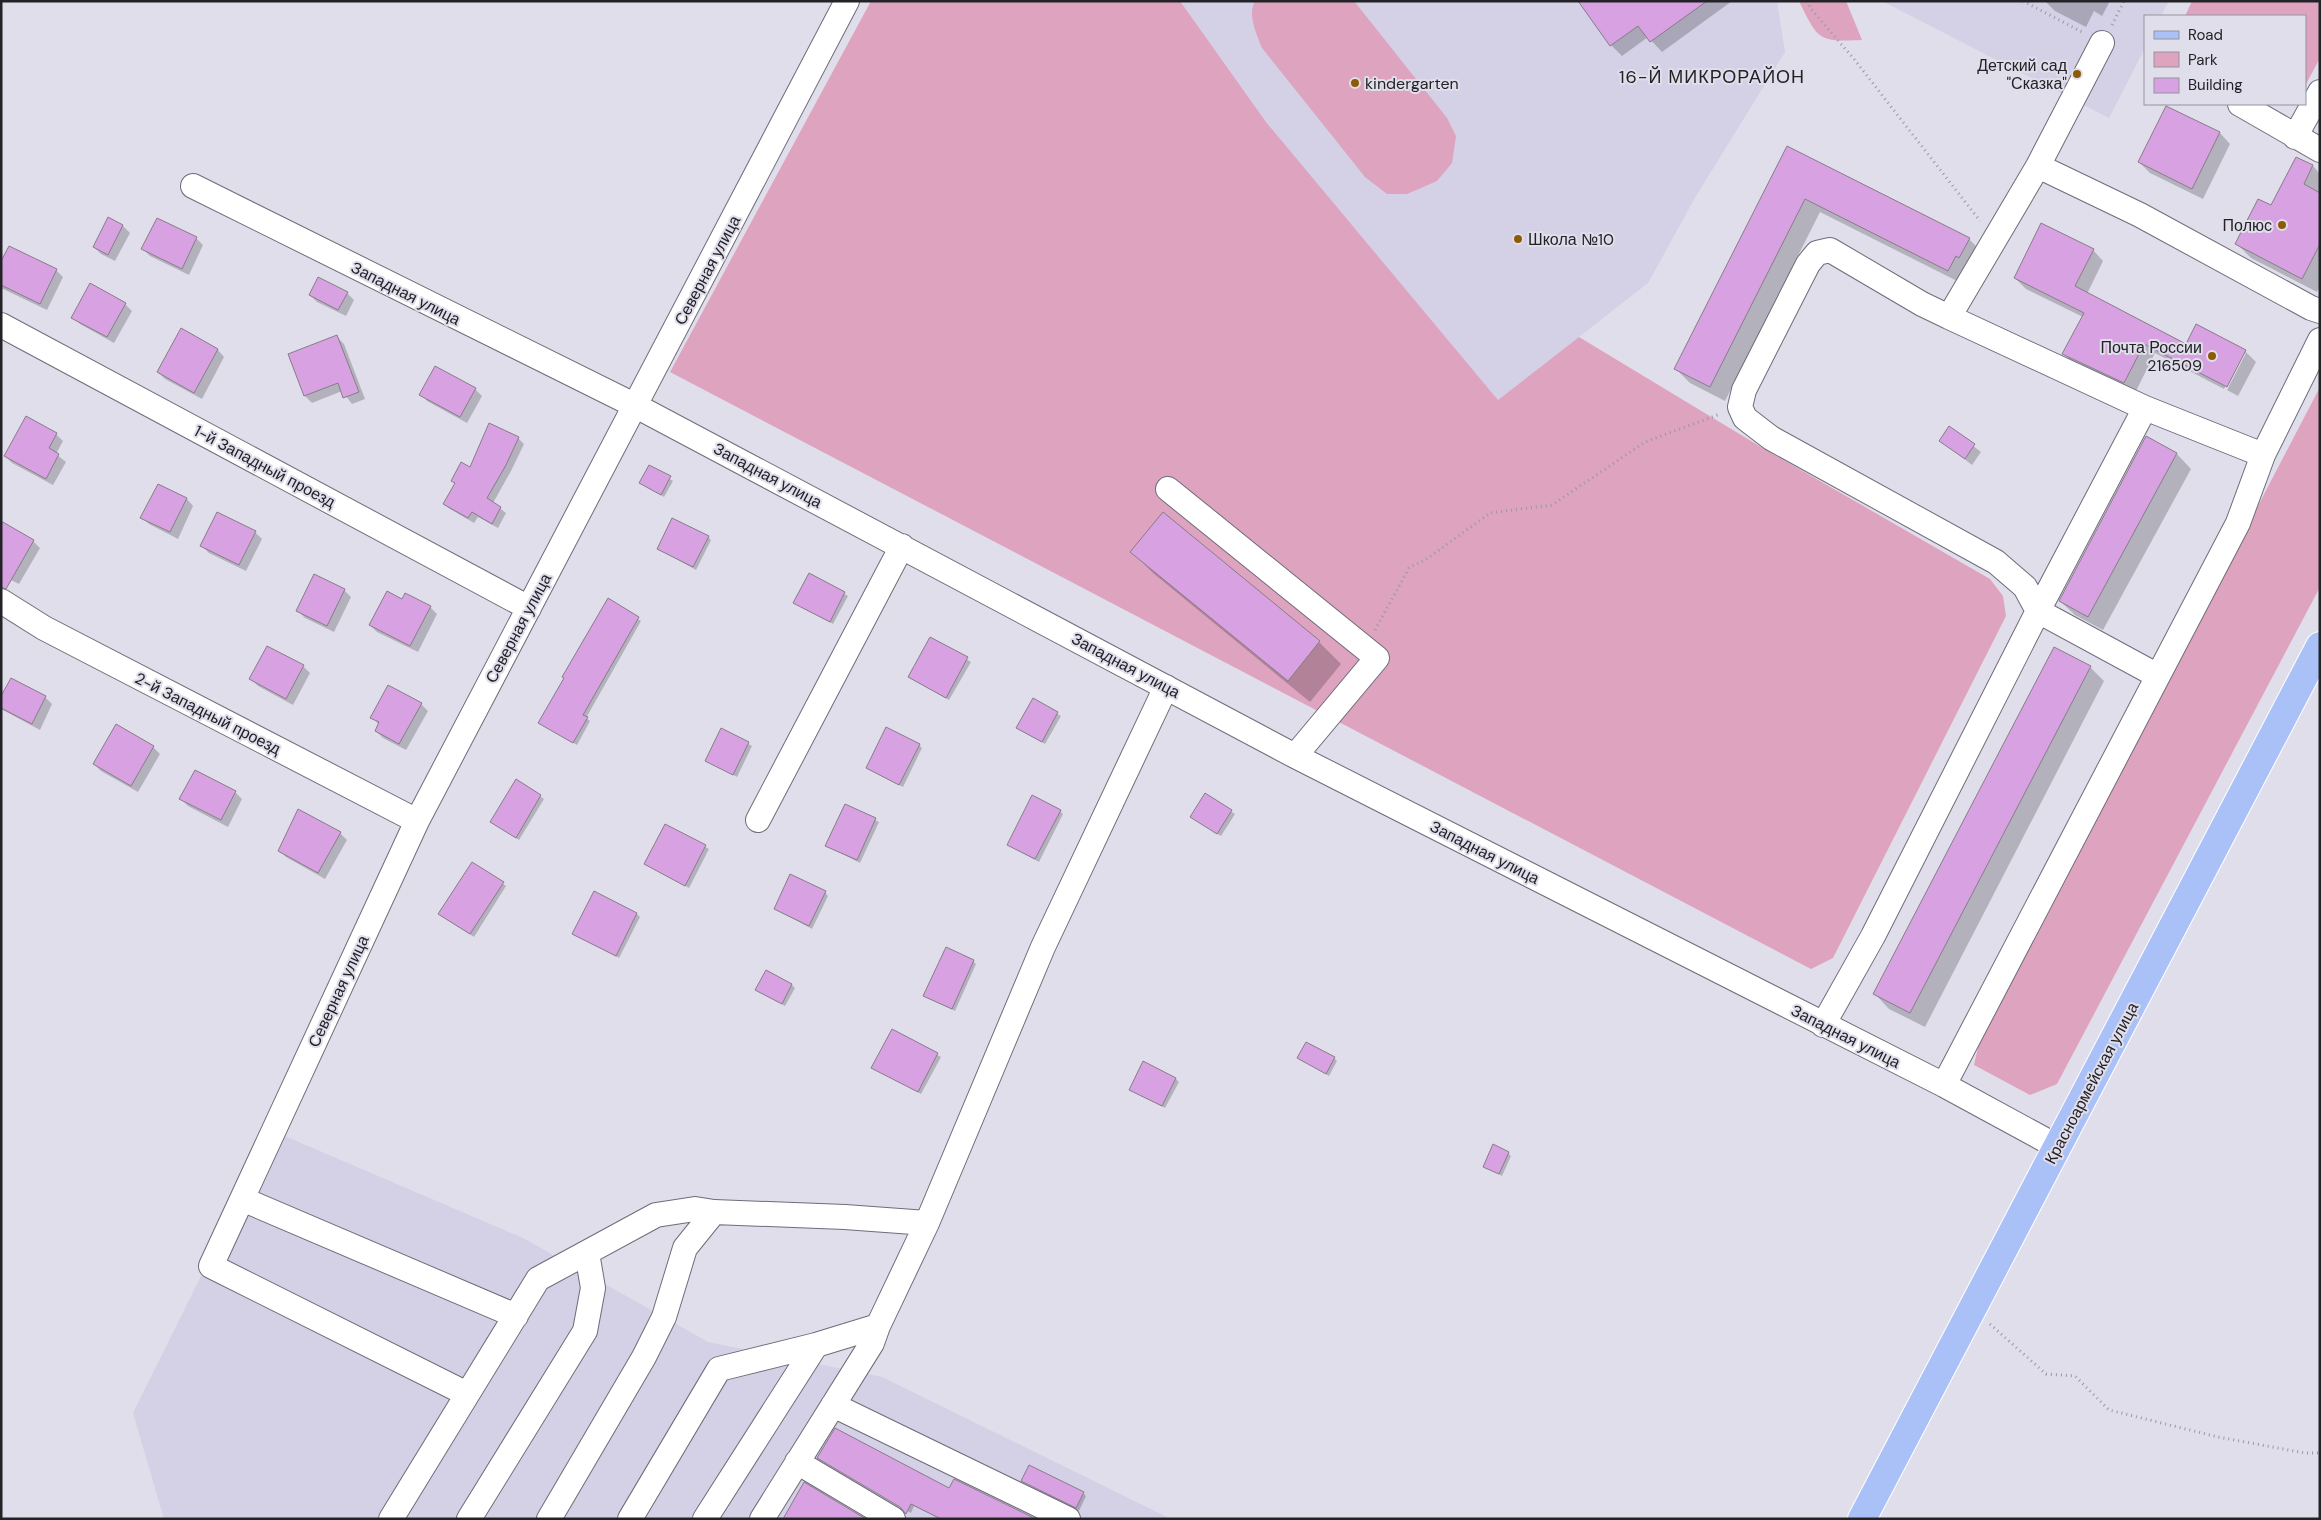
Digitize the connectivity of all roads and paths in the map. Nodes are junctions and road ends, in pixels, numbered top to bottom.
1 (847, 1) edge
2 (1808, 1) edge
3 (2023, 1) edge
4 (2102, 43) joint
5 (2320, 92) edge
6 (2242, 105) edge
7 (2295, 137) junction
8 (2320, 150) edge
9 (2038, 166) junction
10 (192, 186) dead end
11 (1995, 240) junction
12 (2320, 311) edge
13 (1949, 316) junction
14 (1, 325) edge
15 (2320, 340) edge
16 (636, 406) junction
17 (1740, 407) junction
18 (2146, 408) junction
19 (2263, 455) junction
20 (1168, 489) dead end
21 (902, 546) junction
22 (1, 601) edge
23 (529, 608) junction
24 (2038, 611) junction
25 (2320, 646) edge
26 (1365, 648) junction
27 (2158, 676) junction
28 (1166, 687) junction
29 (1296, 756) junction
30 (758, 820) dead end
31 (417, 821) junction
32 (1823, 1025) junction
33 (1944, 1085) junction
34 (2058, 1147) junction
35 (242, 1199) junction
36 (714, 1212) junction
37 (926, 1223) junction
38 (587, 1253) junction
39 (1972, 1309) junction
40 (516, 1316) junction
41 (875, 1334) junction
42 (816, 1345) junction
43 (467, 1394) junction
44 (833, 1405) junction
45 (2320, 1453) edge
46 (797, 1462) junction
47 (391, 1519) edge
48 (469, 1519) edge
49 (549, 1519) edge
50 (630, 1519) edge
51 (705, 1519) edge
52 (762, 1519) edge
53 (893, 1519) edge
54 (1068, 1519) edge
55 (1862, 1519) edge

1 - 16 street, Северная улица
2 - 11 path
3 - 4 path
4 - 9 street
5 - 7 street
6 - 7 street
7 - 8 street
9 - 11 street
9 - 12 street
10 - 16 street, Западная улица
11 - 13 street
13 - 17 street
13 - 18 street
14 - 23 street, 1-й Западный проезд
15 - 19 street
16 - 21 street, Западная улица
16 - 23 street, Северная улица
17 - 24 street
17 - 26 path
18 - 19 street
18 - 24 street
19 - 27 street
20 - 26 street
21 - 28 street, Западная улица
21 - 30 street
22 - 31 street, 2-й Западный проезд
23 - 31 street, Северная улица
24 - 27 street
24 - 32 street
25 - 34 main road, Красноармейская улица
26 - 29 street
27 - 33 street
28 - 29 street, Западная улица
28 - 37 street
29 - 32 street, Западная улица
31 - 35 street, Северная улица
32 - 33 street, Западная улица
33 - 34 street, Западная улица
34 - 39 main road, Красноармейская улица
35 - 40 street
35 - 43 street, Северная улица
36 - 37 street
36 - 38 street
36 - 49 street
37 - 41 street
38 - 40 street
38 - 48 street
39 - 45 path
39 - 55 main road, Красноармейская улица
40 - 43 street
41 - 42 street
41 - 44 street
42 - 50 street
42 - 51 street
43 - 47 street
44 - 46 street
44 - 54 street
46 - 52 street
46 - 53 street

